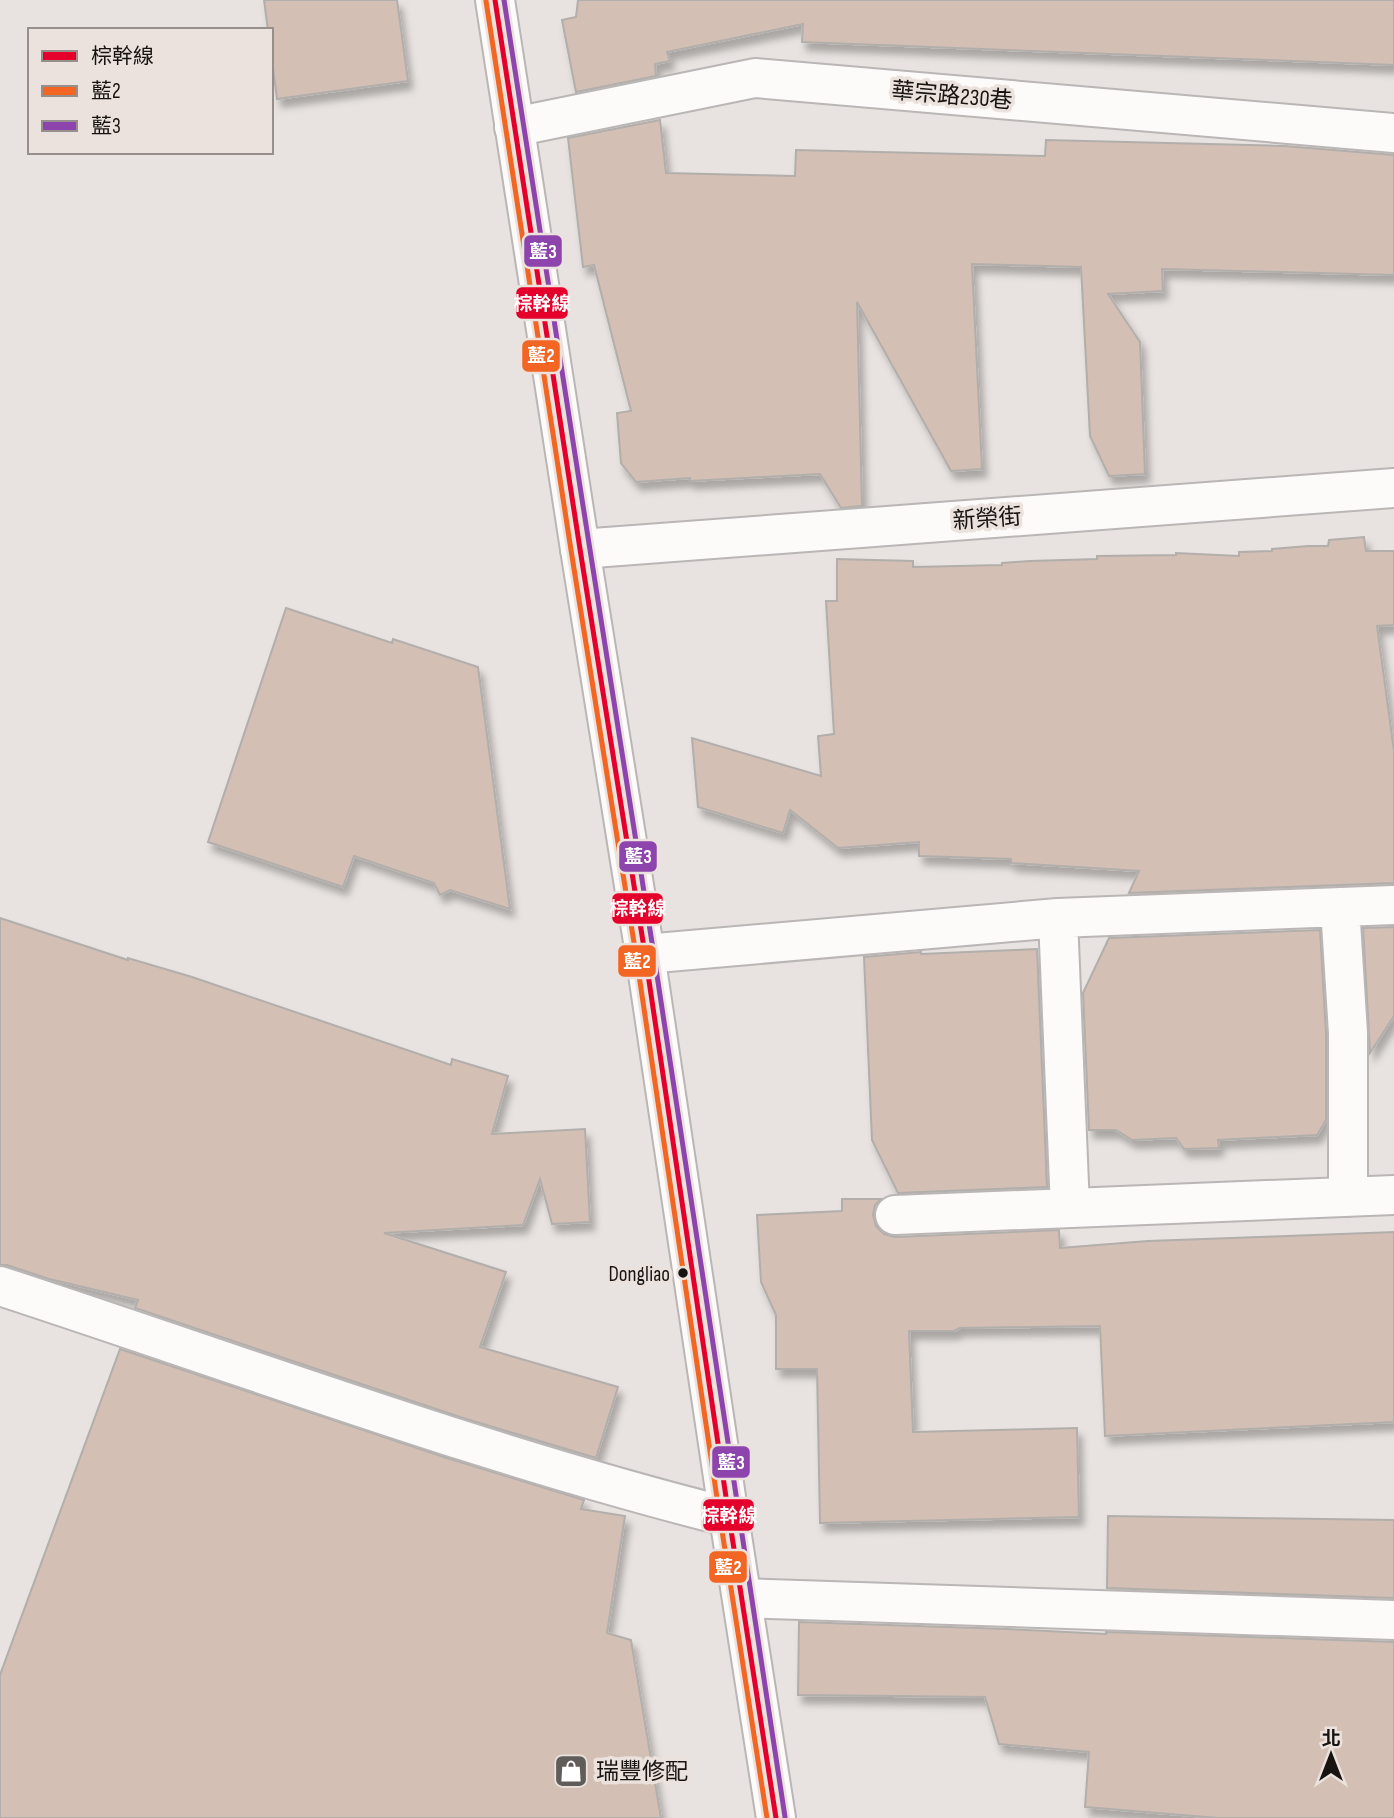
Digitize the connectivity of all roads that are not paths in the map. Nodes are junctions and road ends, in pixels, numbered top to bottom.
1 (495, 0) edge
2 (514, 127) junction
3 (1394, 133) edge
4 (1394, 488) edge
5 (580, 549) junction
6 (1394, 905) edge
7 (1340, 907) junction
8 (1058, 918) junction
9 (645, 954) junction
10 (1394, 1195) edge
11 (1348, 1197) junction
12 (1070, 1208) junction
13 (895, 1215) dead end
14 (0, 1286) edge
15 (729, 1517) junction
16 (742, 1598) junction
17 (1394, 1620) edge
18 (776, 1818) edge

1 - 2 main road
2 - 3 main road, 華宗路230巷
2 - 5 main road
4 - 5 main road, 新榮街
5 - 9 main road
6 - 7 main road
7 - 8 main road
7 - 11 main road
8 - 9 main road
8 - 12 main road
9 - 15 main road
10 - 11 main road
11 - 12 main road
12 - 13 main road
14 - 15 main road
15 - 16 main road
16 - 17 main road
16 - 18 main road

